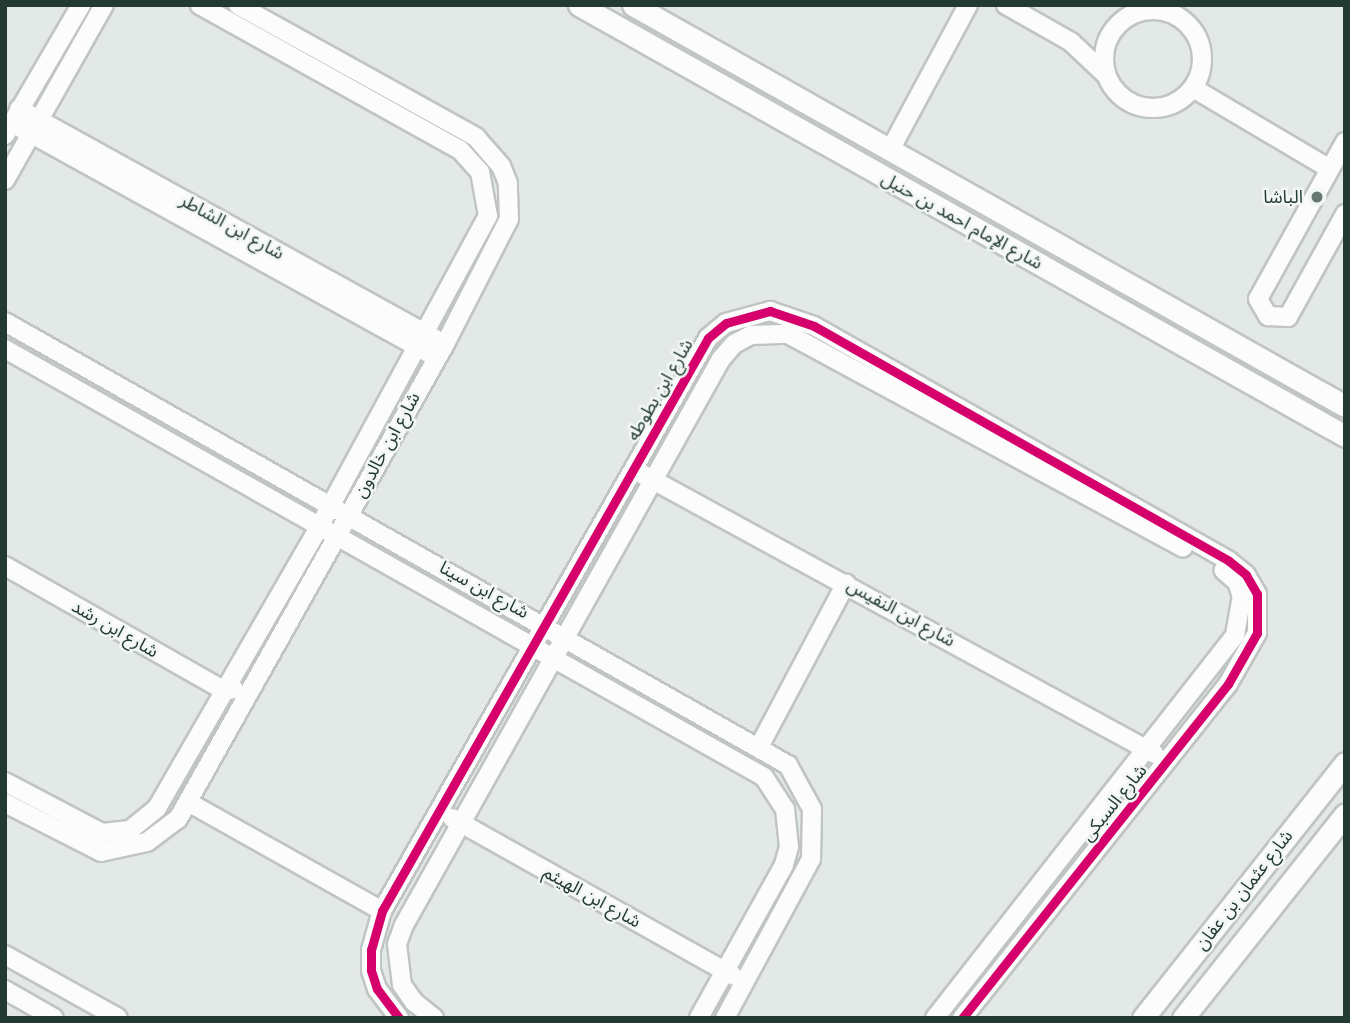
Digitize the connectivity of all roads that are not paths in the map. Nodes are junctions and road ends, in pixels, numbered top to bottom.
1 (81, 5) edge
2 (104, 5) edge
3 (200, 5) edge
4 (238, 5) edge
5 (579, 5) edge
6 (633, 5) edge
7 (968, 5) edge
8 (1006, 5) edge
9 (1118, 5) edge
10 (1138, 11) junction
11 (267, 21) junction
12 (258, 38) junction
13 (701, 44) junction
14 (687, 66) junction
15 (1106, 75) junction
16 (1193, 88) junction
17 (12, 122) edge
18 (35, 127) junction
19 (1345, 142) edge
20 (890, 150) junction
21 (1331, 169) junction
22 (5, 180) edge
23 (1345, 214) edge
24 (5, 322) edge
25 (422, 340) junction
26 (1233, 344) junction
27 (5, 349) edge
28 (441, 351) junction
29 (1264, 360) junction
30 (1222, 365) junction
31 (1252, 382) junction
32 (1345, 406) edge
33 (1345, 436) edge
34 (1016, 448) junction
35 (633, 469) junction
36 (652, 479) junction
37 (331, 505) junction
38 (348, 514) junction
39 (319, 527) junction
40 (336, 536) junction
41 (5, 566) edge
42 (846, 583) junction
43 (1249, 595) junction
44 (543, 624) junction
45 (564, 635) junction
46 (531, 645) junction
47 (552, 656) junction
48 (225, 691) junction
49 (248, 693) junction
50 (239, 710) junction
51 (760, 745) junction
52 (1147, 749) junction
53 (1167, 761) junction
54 (1345, 763) edge
55 (5, 782) edge
56 (188, 802) junction
57 (5, 803) edge
58 (439, 810) junction
59 (1345, 814) edge
60 (460, 822) junction
61 (382, 911) junction
62 (5, 955) edge
63 (724, 971) junction
64 (745, 983) junction
65 (5, 990) edge
66 (54, 1018) edge
67 (118, 1018) edge
68 (399, 1018) edge
69 (434, 1018) edge
70 (699, 1018) edge
71 (725, 1018) edge
72 (935, 1018) edge
73 (962, 1018) edge
74 (1143, 1018) edge
75 (1183, 1018) edge

1 - 17 street
2 - 18 street
3 - 12 street, شارع ابن خالدون
4 - 11 street, شارع ابن خالدون
5 - 14 street, شارع الإمام احمد بن حنبل
6 - 13 street, شارع الإمام احمد بن حنبل
7 - 20 street
8 - 15 street
9 - 10 street
10 - 15 street
10 - 16 street
11 - 12 street
11 - 28 street, شارع ابن خالدون
12 - 25 street, شارع ابن خالدون
13 - 14 street
13 - 20 street, شارع الإمام احمد بن حنبل
14 - 30 street, شارع الإمام احمد بن حنبل
15 - 16 street
16 - 21 street
17 - 18 street, شارع ابن الشاطر
18 - 22 street
18 - 25 street, شارع ابن الشاطر
19 - 21 street
20 - 26 street, شارع الإمام احمد بن حنبل
21 - 23 street
24 - 37 street, شارع ابن سينا
25 - 28 street, شارع ابن الشاطر
25 - 37 street, شارع ابن خالدون
26 - 29 street, شارع الإمام احمد بن حنبل
26 - 30 street
27 - 39 street, شارع ابن سينا
28 - 38 street, شارع ابن خالدون
29 - 31 street
29 - 32 street, شارع الإمام احمد بن حنبل
30 - 31 street, شارع الإمام احمد بن حنبل
31 - 33 street, شارع الإمام احمد بن حنبل
34 - 35 street, شارع ابن بطوطه
34 - 36 street, شارع ابن بطوطه
34 - 43 street, شارع ابن بطوطه
35 - 36 street, شارع ابن النفيس
35 - 44 street, شارع ابن بطوطه
36 - 42 street, شارع ابن النفيس
36 - 45 street, شارع ابن بطوطه
37 - 38 street, شارع ابن سينا
37 - 39 street, شارع ابن خالدون
38 - 40 street, شارع ابن خالدون
38 - 44 street, شارع ابن سينا
39 - 40 street, شارع ابن سينا
39 - 48 street, شارع ابن خالدون
40 - 46 street, شارع ابن سينا
40 - 49 street, شارع ابن خالدون
41 - 48 street, شارع ابن رشد
42 - 51 street
42 - 52 street, شارع ابن النفيس
43 - 52 street, شارع السبكى
43 - 53 street, شارع السبكى
44 - 45 street, شارع ابن سينا
44 - 46 street, شارع ابن بطوطه
45 - 47 street, شارع ابن بطوطه
45 - 51 street, شارع ابن سينا
46 - 47 street, شارع ابن سينا
46 - 58 street, شارع ابن بطوطه
47 - 60 street, شارع ابن بطوطه
47 - 63 street, شارع ابن سينا
48 - 49 street, شارع ابن رشد
48 - 50 street, شارع ابن رشد
48 - 55 street, شارع ابن خالدون
49 - 50 street, شارع ابن خالدون
50 - 56 street, شارع ابن خالدون
51 - 64 street, شارع ابن سينا
52 - 53 street, شارع ابن النفيس
52 - 72 street, شارع السبكى
53 - 73 street, شارع السبكى
54 - 74 street, شارع عثمان بن عفان
56 - 57 street, شارع ابن خالدون
56 - 61 street
58 - 60 street, شارع ابن الهيثم
58 - 61 street, شارع ابن بطوطه
59 - 75 street, شارع عثمان بن عفان
60 - 63 street, شارع ابن الهيثم
60 - 69 street, شارع ابن بطوطه
61 - 68 street, شارع ابن بطوطه
62 - 67 street
63 - 64 street, شارع ابن الهيثم
63 - 70 street, شارع ابن سينا
64 - 71 street, شارع ابن سينا
65 - 66 street

